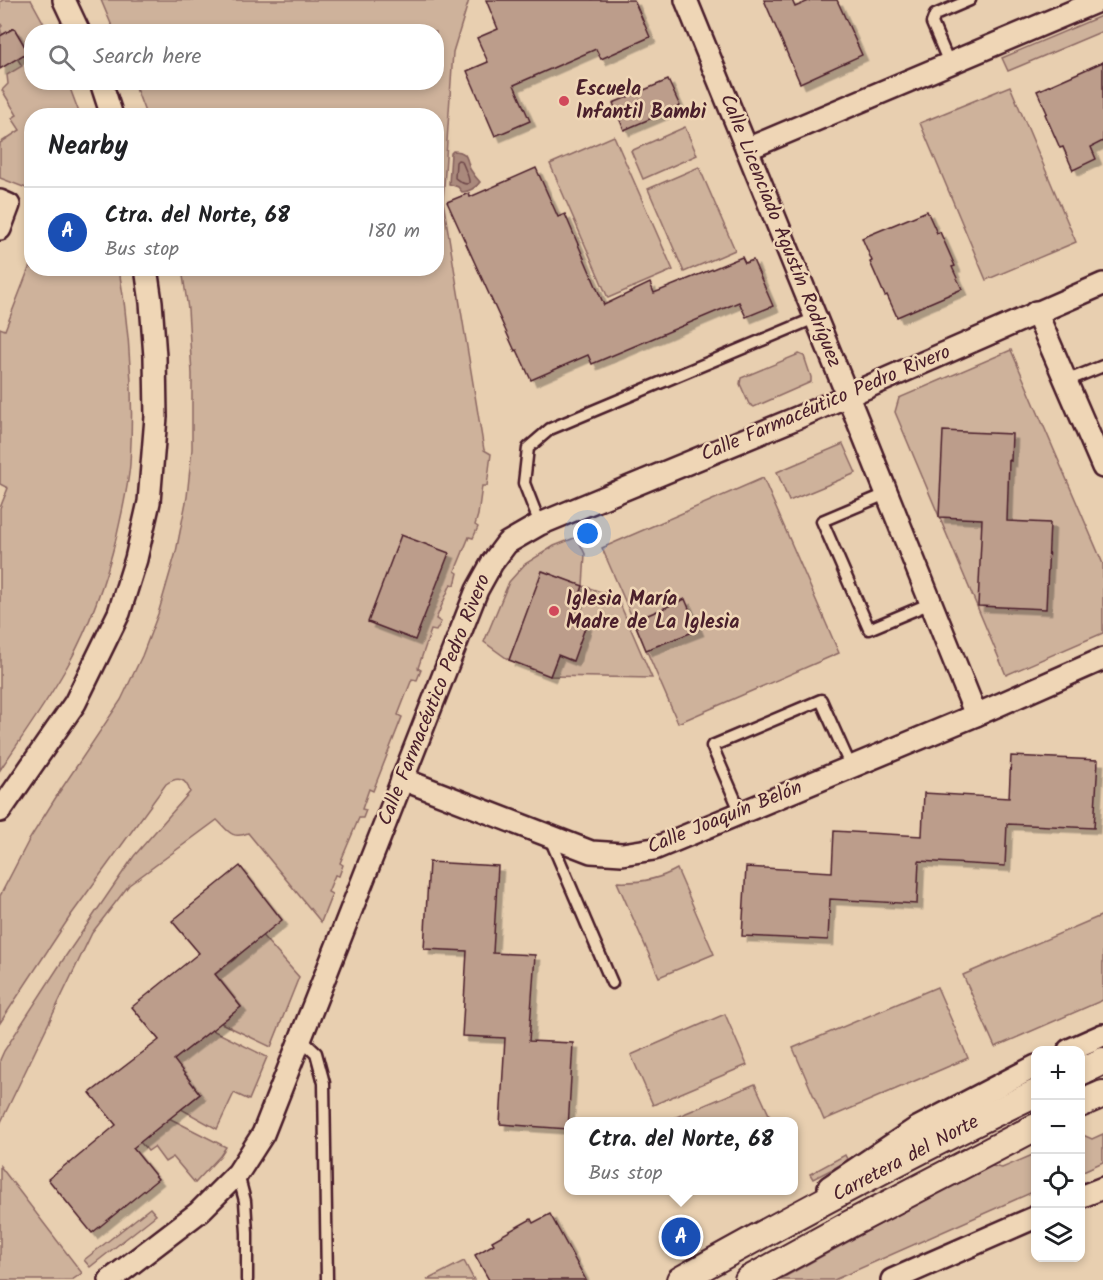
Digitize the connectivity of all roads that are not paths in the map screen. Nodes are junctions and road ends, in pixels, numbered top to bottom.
1 (64, 0) edge
2 (686, 0) edge
3 (970, 0) edge
4 (1100, 0) edge
5 (75, 24) edge
6 (949, 63) junction
7 (105, 90) edge
8 (110, 108) edge
9 (747, 149) junction
10 (0, 201) edge
11 (0, 229) edge
12 (147, 276) edge
13 (1103, 284) edge
14 (1036, 312) junction
15 (815, 318) junction
16 (1103, 366) edge
17 (1066, 381) junction
18 (847, 396) junction
19 (1101, 456) edge
20 (886, 494) junction
21 (540, 524) junction
22 (931, 603) junction
23 (1103, 659) edge
24 (976, 715) junction
25 (851, 767) junction
26 (402, 779) junction
27 (0, 811) edge
28 (741, 813) junction
29 (549, 836) junction
30 (612, 984) dead end
31 (1103, 1035) edge
32 (300, 1038) junction
33 (1078, 1046) edge
34 (1103, 1061) edge
35 (1031, 1068) edge
36 (1085, 1070) edge
37 (1103, 1094) edge
38 (1031, 1095) edge
39 (1085, 1102) edge
40 (1031, 1129) edge
41 (238, 1173) junction
42 (1103, 1188) edge
43 (1085, 1195) edge
44 (1031, 1219) edge
45 (745, 1244) junction
46 (110, 1280) edge
47 (248, 1280) edge
48 (327, 1280) edge
49 (680, 1280) edge
50 (748, 1280) edge
51 (891, 1280) edge

1 - 5 street
2 - 9 street, Calle Licenciado Agustín Rodríguez
3 - 6 lane
4 - 6 street
6 - 9 street
7 - 8 street
9 - 15 street, Calle Licenciado Agustín Rodríguez
10 - 11 street
12 - 27 street
13 - 14 street, Calle Farmacéutico Pedro Rivero
14 - 17 street
14 - 18 street, Calle Farmacéutico Pedro Rivero
15 - 18 street, Calle Licenciado Agustín Rodríguez
15 - 21 lane
16 - 17 lane
17 - 19 street
18 - 20 street
18 - 21 street, Calle Farmacéutico Pedro Rivero
20 - 22 street
20 - 22 lane
21 - 26 street, Calle Farmacéutico Pedro Rivero
22 - 24 street
23 - 24 street, Calle Joaquín Belón
24 - 25 street, Calle Joaquín Belón
25 - 28 street, Calle Joaquín Belón
25 - 28 lane
26 - 29 street, Calle Joaquín Belón
26 - 32 street, Calle Farmacéutico Pedro Rivero
28 - 29 street, Calle Joaquín Belón
29 - 30 lane
31 - 33 street
32 - 41 street, Calle Farmacéutico Pedro Rivero
32 - 48 lane
34 - 36 street
35 - 45 street, Carretera del Norte
37 - 39 street
38 - 45 street, Carretera del Norte
40 - 50 street, Carretera del Norte
41 - 46 street, Calle Farmacéutico Pedro Rivero
41 - 47 lane
42 - 43 street
44 - 51 street
45 - 49 street, Carretera del Norte

